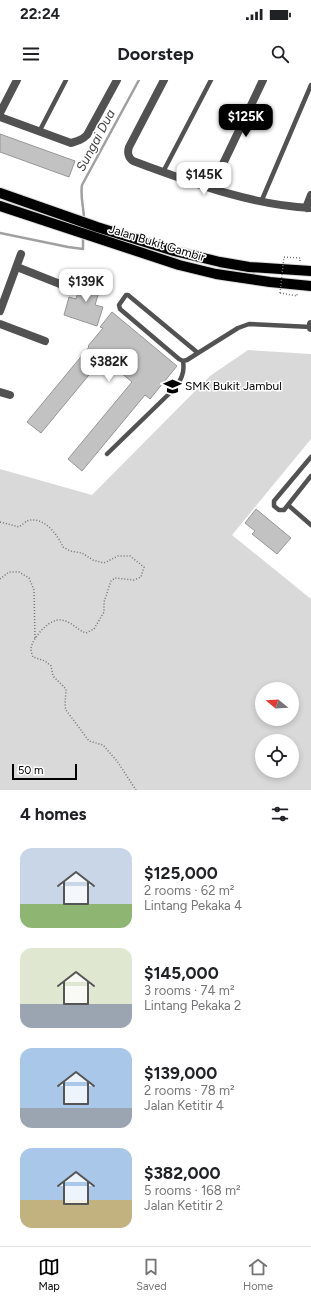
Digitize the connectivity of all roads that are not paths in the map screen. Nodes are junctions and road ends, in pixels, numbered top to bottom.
1 (17, 80) edge
2 (66, 80) edge
3 (117, 80) edge
4 (164, 80) edge
5 (211, 80) edge
6 (263, 80) edge
7 (311, 85) edge
8 (0, 113) edge
9 (0, 118) edge
10 (39, 132) junction
11 (163, 172) junction
12 (212, 188) junction
13 (0, 193) edge
14 (311, 195) edge
15 (261, 202) junction
16 (0, 206) edge
17 (308, 208) edge
18 (21, 254) dead end
19 (17, 267) junction
20 (311, 271) edge
21 (65, 286) dead end
22 (311, 286) edge
23 (0, 311) edge
24 (0, 324) edge
25 (311, 324) edge
26 (311, 328) edge
27 (45, 341) dead end
28 (198, 353) junction
29 (183, 362) junction
30 (0, 392) edge
31 (10, 395) dead end
32 (107, 454) dead end
33 (311, 457) edge
34 (311, 476) edge
35 (288, 505) junction
36 (311, 524) edge

1 - 8 street
2 - 10 lane
3 - 10 street
4 - 11 street
5 - 11 lane
6 - 12 street
7 - 15 lane
9 - 10 street
11 - 12 street
12 - 15 street
13 - 20 main road, Jalan Bukit Gambir
14 - 17 street
15 - 17 street
16 - 22 main road, Jalan Bukit Gambir
18 - 19 street
19 - 21 street
19 - 23 street
24 - 27 street
25 - 26 street
26 - 28 lane
28 - 29 lane
28 - 29 lane
29 - 32 lane
30 - 31 street
33 - 35 lane
34 - 35 lane
35 - 36 lane

